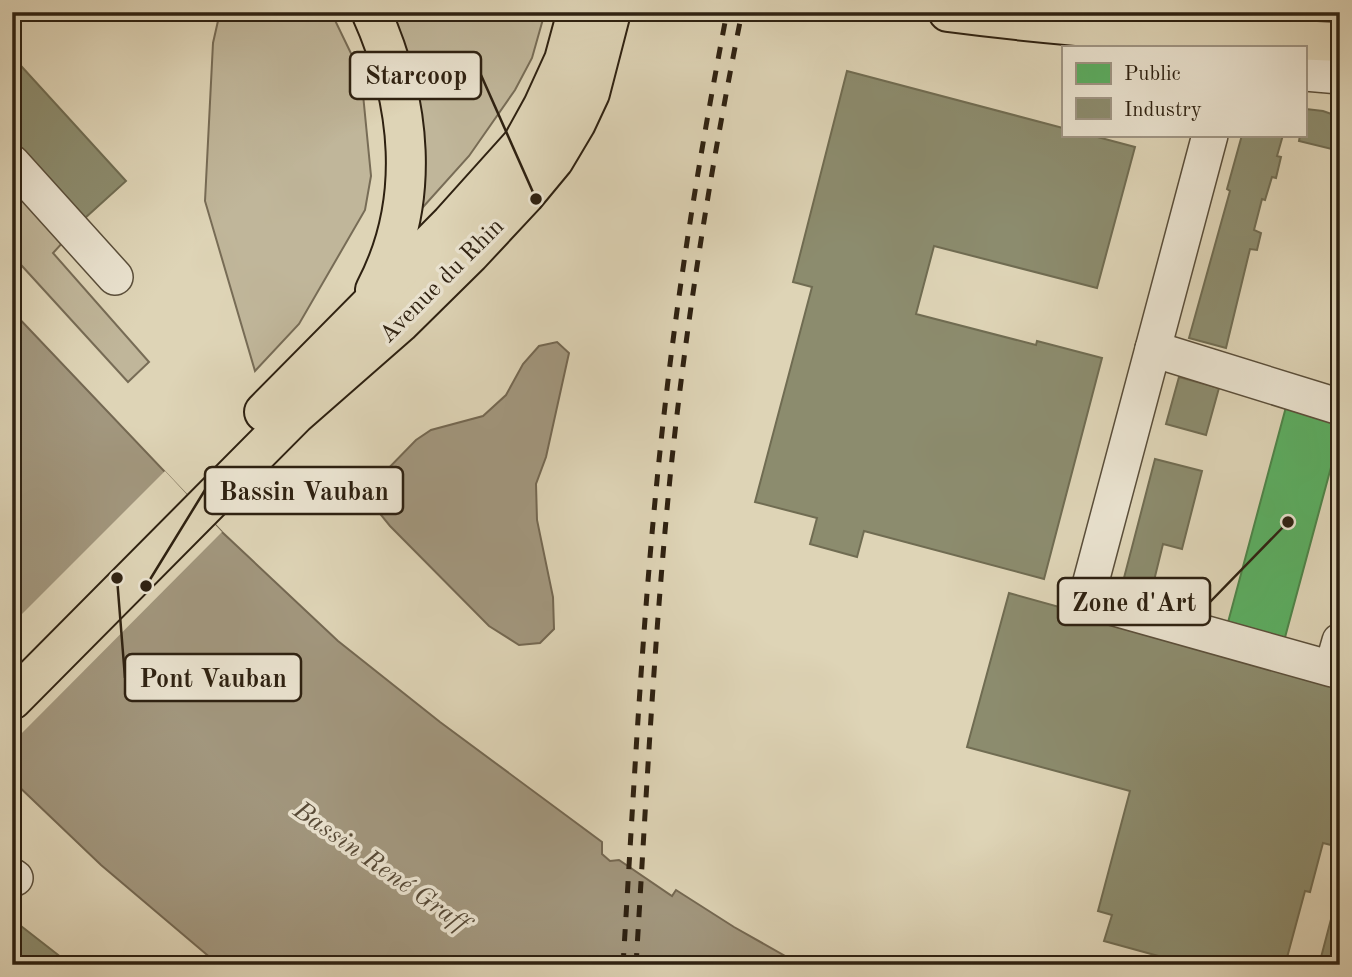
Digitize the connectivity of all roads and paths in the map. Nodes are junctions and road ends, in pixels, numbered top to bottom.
1 (371, 12) edge
2 (577, 12) edge
3 (611, 12) edge
4 (948, 12) edge
5 (1340, 42) edge
6 (1306, 73) edge
7 (1340, 76) edge
8 (1210, 136) edge
9 (12, 163) edge
10 (115, 277) dead end
11 (366, 307) junction
12 (1153, 349) junction
13 (286, 407) junction
14 (1340, 407) edge
15 (1340, 641) edge
16 (12, 663) edge
17 (12, 700) edge

1 - 11 main road
2 - 11 main road, Avenue du Rhin
3 - 13 main road, Avenue du Rhin
4 - 5 main road
6 - 7 street
8 - 12 street
9 - 10 street
11 - 13 main road, Avenue du Rhin
12 - 14 street
12 - 15 street
13 - 16 main road
13 - 17 main road

